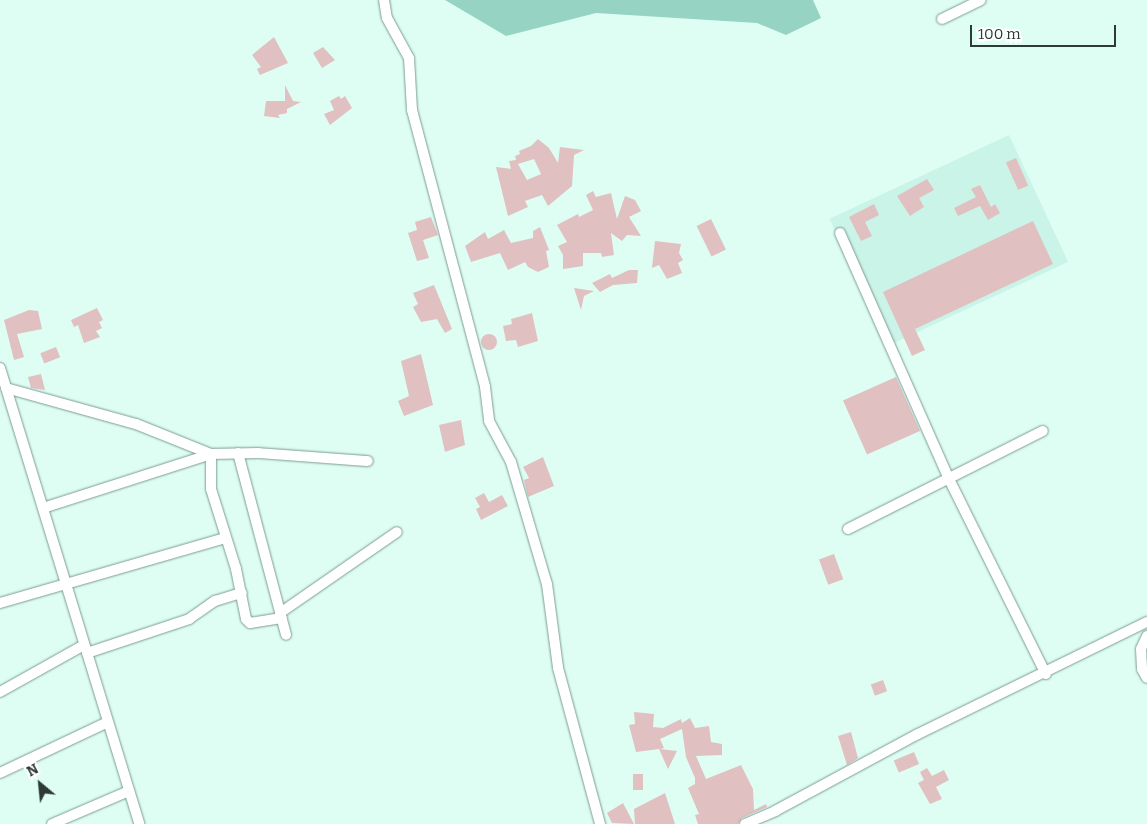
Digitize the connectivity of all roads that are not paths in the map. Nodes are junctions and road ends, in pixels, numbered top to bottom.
1 (384, 0) edge
2 (981, 0) edge
3 (942, 19) dead end
4 (840, 233) dead end
5 (0, 368) edge
6 (6, 388) junction
7 (1043, 431) dead end
8 (238, 453) junction
9 (211, 454) junction
10 (368, 461) dead end
11 (948, 477) junction
12 (43, 508) junction
13 (848, 529) dead end
14 (397, 532) dead end
15 (225, 538) junction
16 (65, 583) junction
17 (242, 593) junction
18 (0, 603) edge
19 (281, 615) junction
20 (1147, 622) edge
21 (286, 635) dead end
22 (1147, 636) edge
23 (85, 649) junction
24 (1046, 674) junction
25 (1147, 678) edge
26 (0, 692) edge
27 (108, 722) junction
28 (0, 773) edge
29 (129, 791) junction
30 (52, 824) edge
31 (139, 824) edge
32 (600, 824) edge
33 (745, 824) edge

1 - 32 street
2 - 3 street
4 - 11 street
5 - 6 street
6 - 9 street
6 - 12 street
7 - 11 street
8 - 9 street
8 - 10 street
8 - 19 street
9 - 12 street
9 - 15 street
11 - 13 street
11 - 24 street
12 - 16 street
14 - 19 street
15 - 16 street
15 - 17 street
16 - 18 street
16 - 23 street
17 - 19 street
17 - 23 street
19 - 21 street
20 - 24 street
22 - 25 street
23 - 26 street
23 - 27 street
24 - 33 street
27 - 28 street
27 - 29 street
29 - 30 street
29 - 31 street

